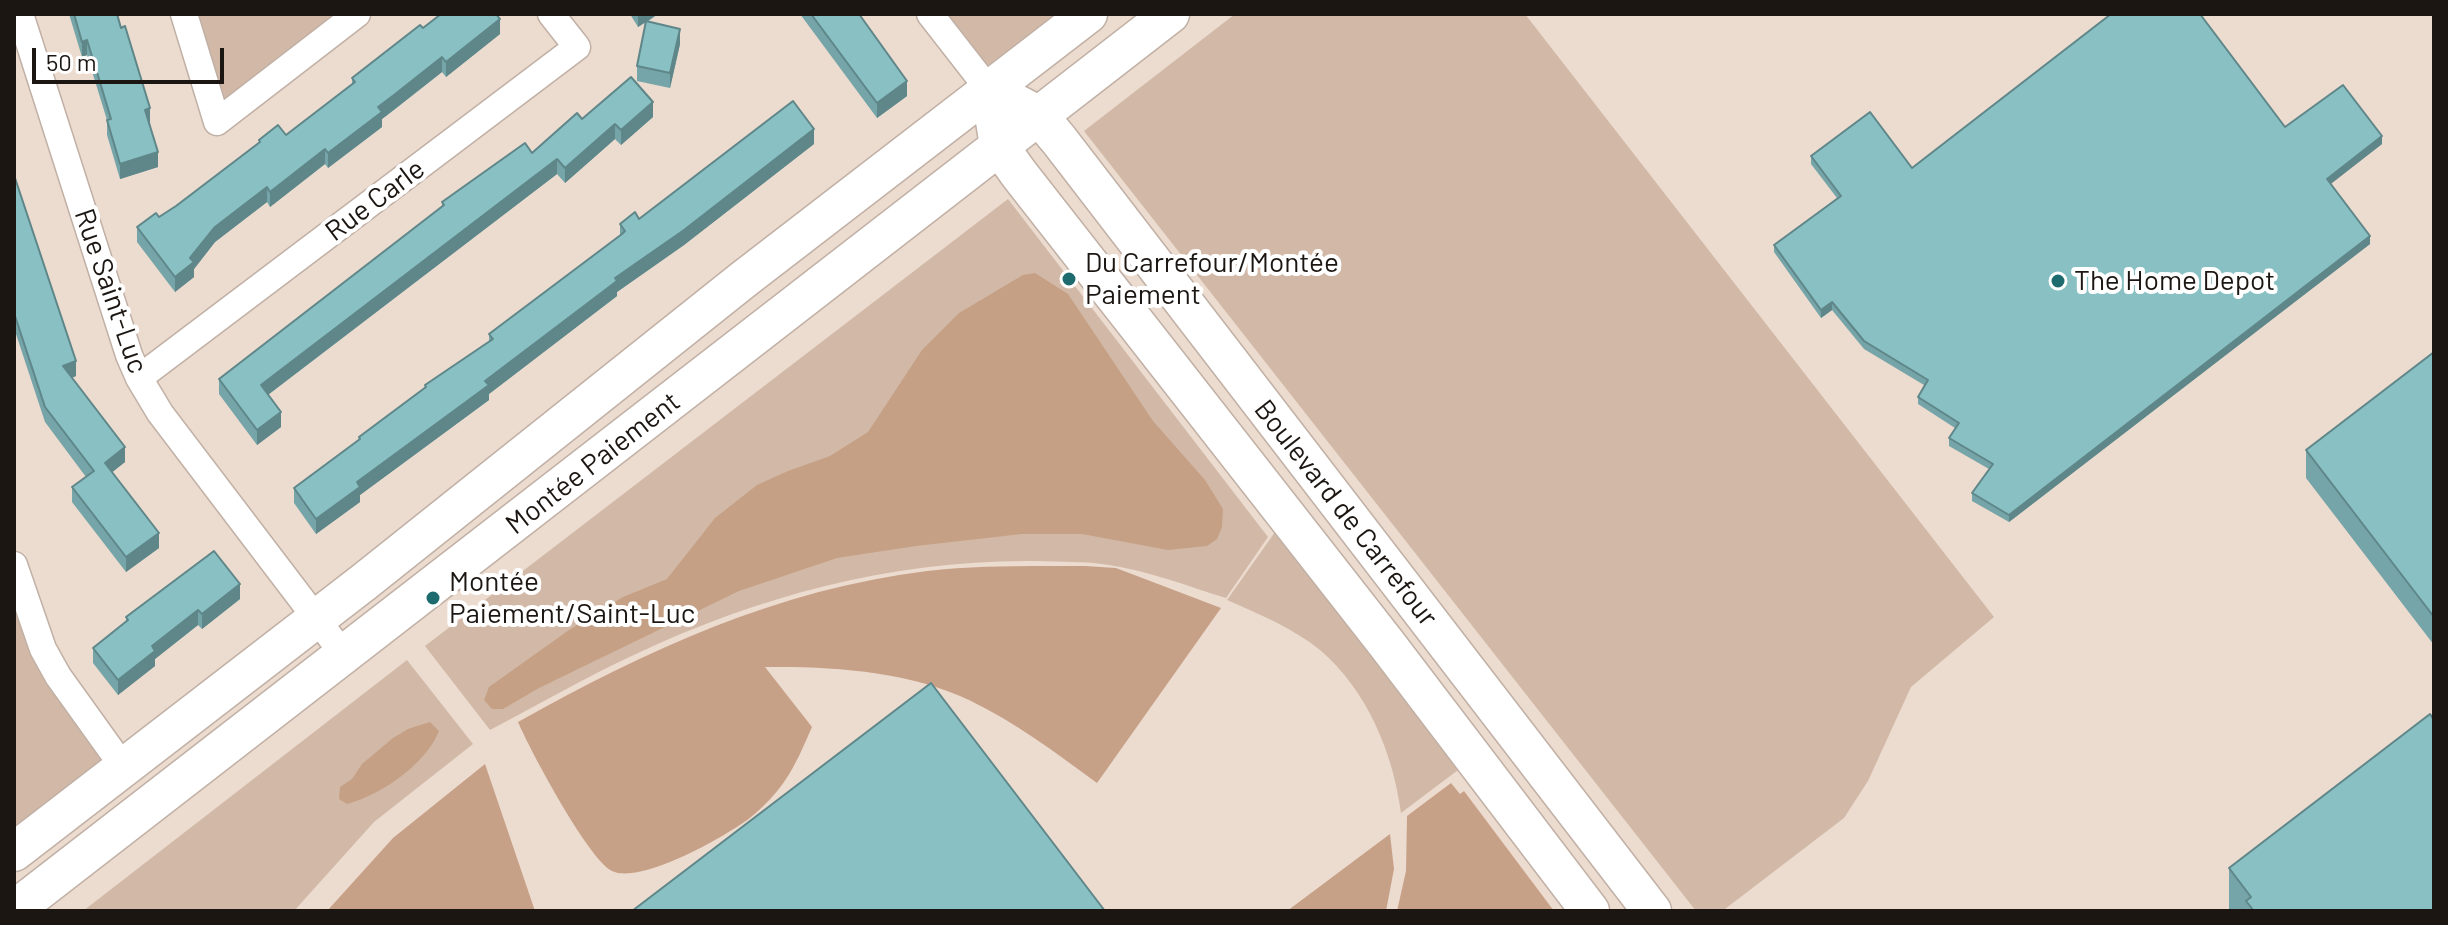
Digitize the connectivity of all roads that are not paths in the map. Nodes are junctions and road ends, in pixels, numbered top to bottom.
1 (20, 14) edge
2 (184, 14) edge
3 (551, 14) edge
4 (930, 14) edge
5 (1088, 14) edge
6 (1170, 14) edge
7 (354, 15) edge
8 (990, 91) junction
9 (1038, 115) junction
10 (999, 146) junction
11 (139, 378) junction
12 (14, 565) edge
13 (317, 619) junction
14 (344, 655) junction
15 (124, 768) junction
16 (14, 852) edge
17 (14, 910) edge
18 (1590, 911) edge
19 (1652, 911) edge

1 - 11 street, Rue Saint-Luc
2 - 7 street
3 - 11 street, Rue Carle
4 - 8 street
5 - 8 main road, Montée Paiement
6 - 9 main road, Montée Paiement
8 - 9 main road
8 - 10 main road
8 - 13 main road, Montée Paiement
9 - 10 main road, Montée Paiement
9 - 19 main road, Boulevard de Carrefour
10 - 14 main road, Montée Paiement
10 - 18 main road, Boulevard de Carrefour
11 - 13 street, Rue Saint-Luc
12 - 15 street
13 - 14 street, Rue Saint-Luc
13 - 15 main road, Montée Paiement
14 - 17 main road, Montée Paiement
15 - 16 main road, Montée Paiement

